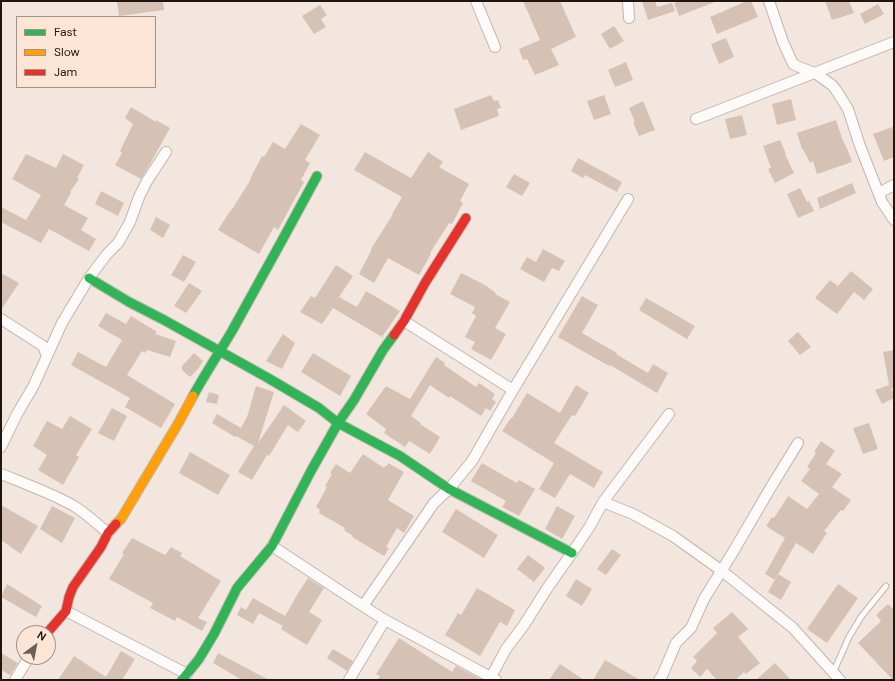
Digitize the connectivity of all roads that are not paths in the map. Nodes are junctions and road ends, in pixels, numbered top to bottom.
1 (476, 1) edge
2 (628, 1) edge
3 (769, 1) edge
4 (629, 18) dead end
5 (894, 42) edge
6 (495, 47) dead end
7 (815, 73) junction
8 (696, 119) dead end
9 (166, 152) dead end
10 (317, 176) dead end
11 (894, 185) edge
12 (879, 193) junction
13 (628, 199) dead end
14 (466, 218) dead end
15 (894, 220) edge
16 (88, 278) junction
17 (1, 319) edge
18 (404, 321) junction
19 (220, 351) junction
20 (47, 356) junction
21 (513, 390) junction
22 (669, 414) dead end
23 (338, 423) junction
24 (798, 443) dead end
25 (1, 447) edge
26 (1, 474) edge
27 (449, 489) junction
28 (604, 502) junction
29 (108, 533) junction
30 (272, 546) junction
31 (572, 553) junction
32 (722, 571) junction
33 (886, 586) dead end
34 (363, 606) junction
35 (66, 611) junction
36 (385, 620) junction
37 (54, 625) edge
38 (24, 665) edge
39 (184, 677) edge
40 (837, 677) edge
41 (494, 678) edge
42 (662, 679) edge
43 (15, 680) edge
44 (349, 680) edge

1 - 6 street
2 - 4 street
3 - 7 street
5 - 7 street
7 - 8 street
7 - 12 street
9 - 16 street
10 - 19 street
11 - 12 street
12 - 15 street
13 - 21 street
14 - 18 street
16 - 19 street
16 - 20 street
17 - 20 street
18 - 21 street
18 - 23 street
19 - 23 street
19 - 29 street
20 - 25 street
21 - 27 street
22 - 28 street
23 - 27 street
23 - 30 street
24 - 32 street
26 - 29 street
27 - 31 street
27 - 34 street
28 - 31 street
28 - 32 street
29 - 35 street
30 - 34 street
30 - 39 street
31 - 41 street
32 - 40 street
32 - 42 street
33 - 40 lane
34 - 36 street
35 - 37 street
35 - 39 street
36 - 41 street
36 - 44 street
38 - 43 street

